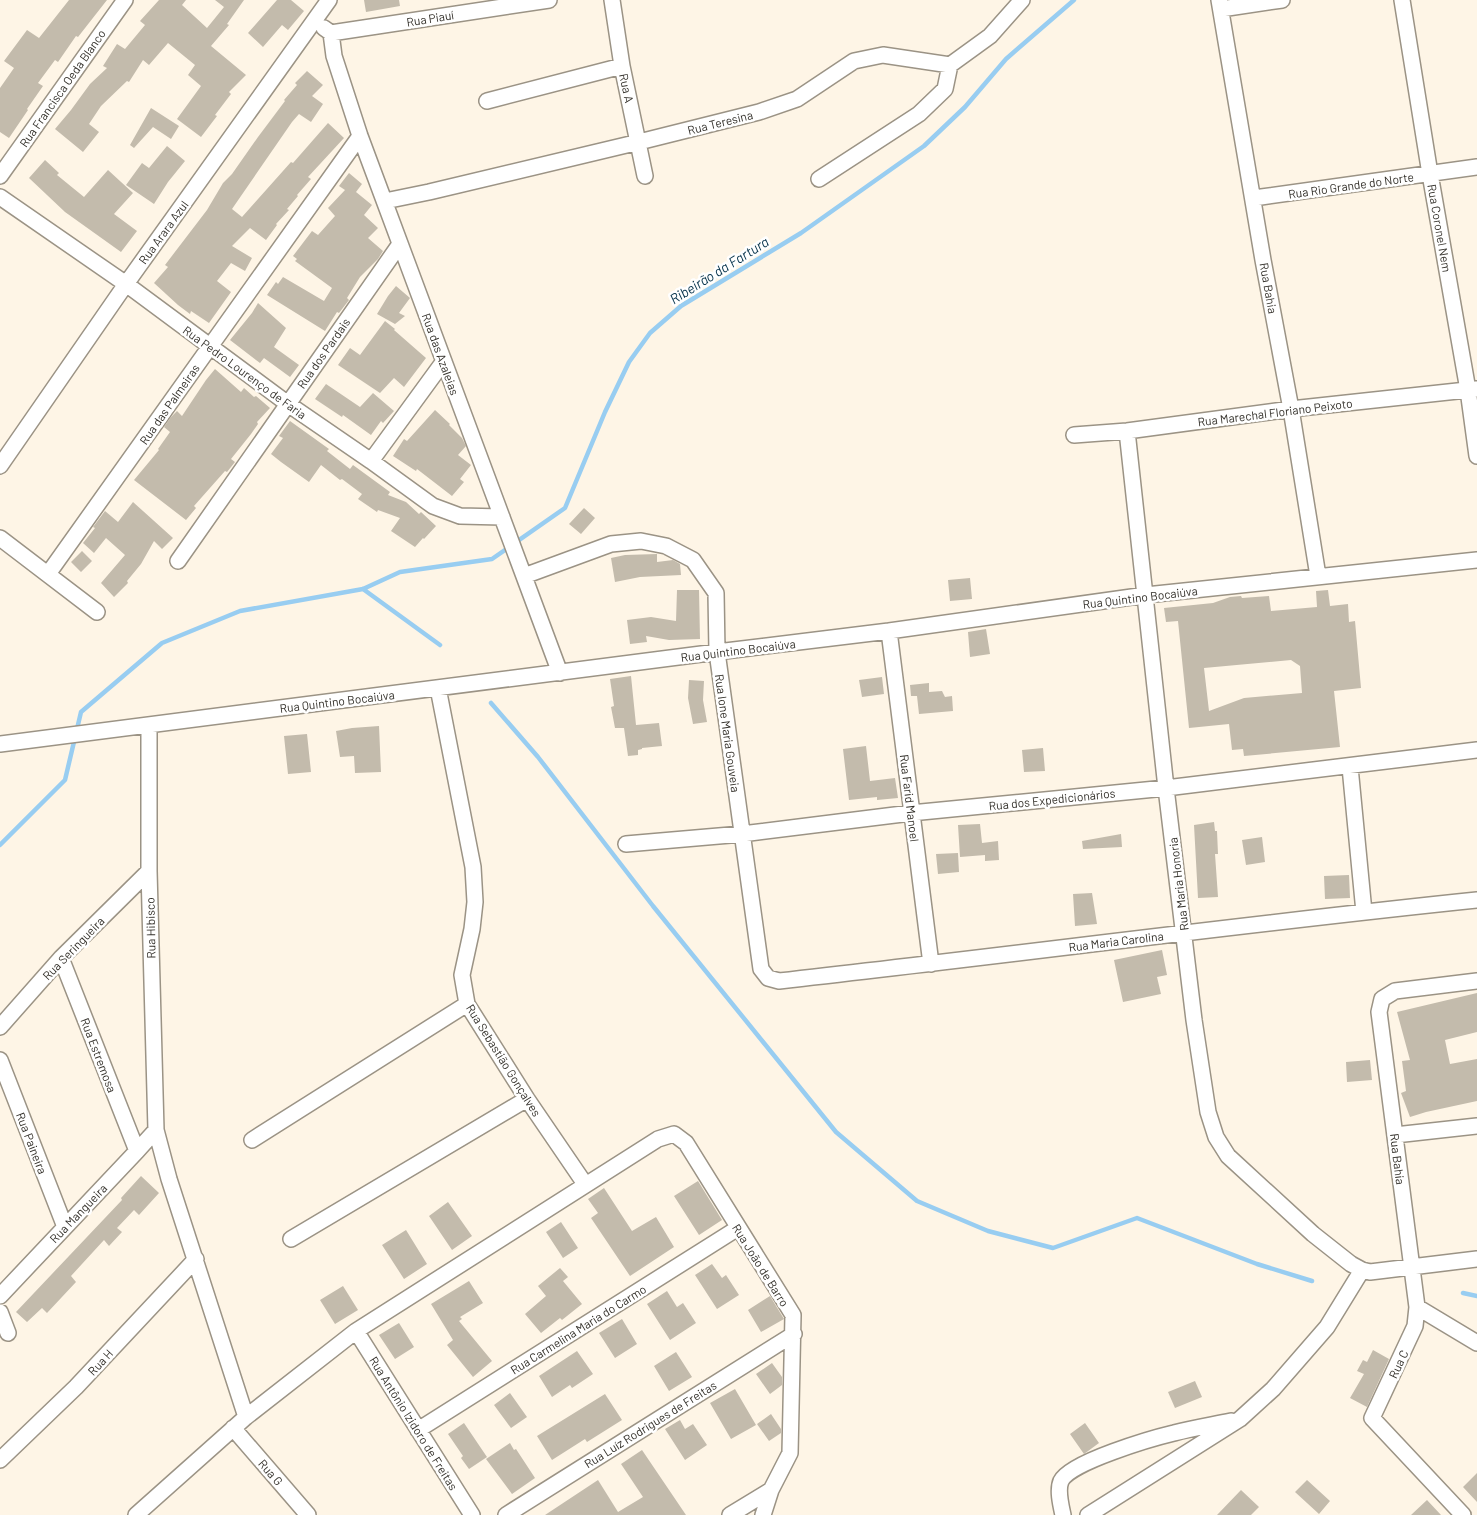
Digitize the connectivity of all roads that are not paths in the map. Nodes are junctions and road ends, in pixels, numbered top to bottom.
1 (125, 0) edge
2 (329, 0) edge
3 (549, 0) edge
4 (612, 0) edge
5 (1022, 0) edge
6 (1282, 0) edge
7 (1402, 0) edge
8 (1220, 4) edge
9 (314, 21) junction
10 (331, 33) junction
11 (622, 66) junction
12 (950, 66) junction
13 (487, 101) dead end
14 (360, 136) junction
15 (639, 142) junction
16 (1477, 167) edge
17 (1430, 174) junction
18 (0, 176) edge
19 (645, 176) dead end
20 (819, 179) dead end
21 (0, 196) edge
22 (1254, 198) junction
23 (385, 201) junction
24 (400, 244) junction
25 (126, 284) junction
26 (210, 346) junction
27 (444, 361) junction
28 (1472, 390) edge
29 (288, 404) junction
30 (1291, 408) junction
31 (1127, 431) junction
32 (1074, 435) dead end
33 (1477, 456) edge
34 (371, 461) junction
35 (0, 466) edge
36 (504, 523) junction
37 (0, 538) edge
38 (1477, 560) edge
39 (178, 562) dead end
40 (48, 574) junction
41 (524, 576) junction
42 (1318, 576) junction
43 (1146, 595) junction
44 (97, 612) dead end
45 (889, 631) junction
46 (718, 652) junction
47 (560, 673) junction
48 (438, 688) junction
49 (149, 726) junction
50 (0, 744) edge
51 (1477, 750) edge
52 (1350, 767) junction
53 (1166, 788) junction
54 (912, 813) junction
55 (742, 834) junction
56 (626, 844) dead end
57 (149, 871) junction
58 (1477, 900) edge
59 (1364, 912) junction
60 (1184, 933) junction
61 (62, 958) junction
62 (931, 964) junction
63 (761, 969) joint
64 (1477, 981) edge
65 (467, 1004) junction
66 (0, 1028) edge
67 (0, 1060) edge
68 (527, 1099) junction
69 (1477, 1126) edge
70 (156, 1130) junction
71 (1395, 1136) junction
72 (252, 1140) dead end
73 (137, 1151) junction
74 (585, 1184) junction
75 (65, 1227) junction
76 (738, 1228) junction
77 (291, 1239) dead end
78 (1477, 1259) edge
79 (196, 1260) junction
80 (1411, 1266) junction
81 (1362, 1270) junction
82 (0, 1296) edge
83 (1417, 1307) junction
84 (0, 1312) edge
85 (356, 1331) junction
86 (8, 1333) dead end
87 (794, 1334) junction
88 (1477, 1343) edge
89 (246, 1417) junction
90 (1240, 1419) junction
91 (233, 1428) junction
92 (418, 1430) junction
93 (0, 1460) edge
94 (771, 1490) junction
95 (142, 1513) edge
96 (308, 1515) edge
97 (472, 1515) edge
98 (506, 1515) edge
99 (730, 1515) edge
100 (763, 1515) edge
101 (1063, 1515) edge
102 (1088, 1515) edge
103 (1463, 1515) edge

1 - 18 street, Rua Francisca Oeda Blanco
2 - 9 street, Rua Arara Azul
3 - 10 street, Rua Piauí
4 - 11 street, Rua A
5 - 12 street
6 - 8 street
7 - 17 street, Rua Coronel Nem
8 - 22 street, Rua Bahia
9 - 10 street
9 - 25 street, Rua Arara Azul
10 - 14 street, Rua das Azaleias
11 - 13 street
11 - 15 street, Rua A
12 - 15 street, Rua Teresina
12 - 20 street
14 - 23 street, Rua das Azaleias
14 - 26 street, Rua das Palmeiras
15 - 19 street, Rua A
15 - 23 street, Rua Teresina
16 - 17 street, Rua Rio Grande do Norte
17 - 22 street, Rua Rio Grande do Norte
17 - 28 street, Rua Coronel Nem
21 - 25 street, Rua Pedro Lourenço de Faria
22 - 30 street, Rua Bahia
23 - 24 street, Rua das Azaleias
24 - 27 street, Rua das Azaleias
24 - 29 street, Rua dos Pardais
25 - 26 street, Rua Pedro Lourenço de Faria
25 - 35 street, Rua Arara Azul
26 - 29 street, Rua Pedro Lourenço de Faria
26 - 40 street, Rua das Palmeiras
27 - 34 street
27 - 36 street, Rua das Azaleias
28 - 30 street, Rua Marechal Floriano Peixoto
28 - 33 street, Rua Coronel Nem
29 - 34 street, Rua Pedro Lourenço de Faria
29 - 39 street, Rua dos Pardais
30 - 31 street, Rua Marechal Floriano Peixoto
30 - 42 street, Rua Bahia
31 - 32 street, Rua Marechal Floriano Peixoto
31 - 43 street, Rua Maria Honoria
34 - 36 street, Rua Pedro Lourenço de Faria
36 - 41 street, Rua das Azaleias
37 - 40 street
38 - 42 street, Rua Quintino Bocaiúva
40 - 44 street
41 - 46 street, Rua Ione Maria Gouveia
41 - 47 street, Rua das Azaleias
42 - 43 street, Rua Quintino Bocaiúva
43 - 45 street, Rua Quintino Bocaiúva
43 - 53 street, Rua Maria Honoria
45 - 46 street, Rua Quintino Bocaiúva
45 - 54 street, Rua Farid Manoel
46 - 47 street, Rua Quintino Bocaiúva
46 - 55 street, Rua Ione Maria Gouveia
47 - 48 street, Rua Quintino Bocaiúva
48 - 49 street, Rua Quintino Bocaiúva
48 - 65 street, Rua Sebastião Gonçalves
49 - 50 street, Rua Quintino Bocaiúva
49 - 57 street, Rua Hibisco
51 - 52 street, Rua dos Expedicionários
52 - 53 street, Rua dos Expedicionários
52 - 59 street
53 - 54 street, Rua dos Expedicionários
53 - 60 street, Rua Maria Honoria
54 - 55 street, Rua dos Expedicionários
54 - 62 street, Rua Farid Manoel
55 - 56 street, Rua dos Expedicionários
55 - 63 street, Rua Ione Maria Gouveia
57 - 61 street, Rua Seringueira
57 - 70 street, Rua Hibisco
58 - 59 street, Rua Maria Carolina
59 - 60 street, Rua Maria Carolina
60 - 62 street, Rua Maria Carolina
60 - 81 street, Rua Maria Honoria
61 - 66 street, Rua Seringueira
61 - 73 street, Rua Estremosa
62 - 63 street, Rua Maria Carolina
64 - 71 street, Rua Bahia
65 - 68 street, Rua Sebastião Gonçalves
65 - 72 street
67 - 75 street, Rua Paineira
68 - 74 street, Rua Sebastião Gonçalves
68 - 77 street
69 - 71 street
70 - 73 street, Rua Mangueira
70 - 79 street, Rua Hibisco
71 - 80 street, Rua Bahia
73 - 75 street, Rua Mangueira
74 - 76 street, Rua João de Barro
74 - 85 street
75 - 82 street, Rua Mangueira
76 - 87 street, Rua João de Barro
76 - 92 street, Rua Carmelina Maria do Carmo
78 - 80 street
79 - 89 street, Rua Hibisco
79 - 93 street, Rua H
80 - 81 street
80 - 83 street, Rua Bahia
81 - 90 street
83 - 88 street
83 - 103 street, Rua C
84 - 86 street
85 - 89 street
85 - 92 street, Rua Antônio Izidoro de Freitas
87 - 94 street, Rua João de Barro
87 - 98 street, Rua Luíz Rodrigues de Freitas
89 - 91 street
90 - 101 street
90 - 102 street
91 - 95 street
91 - 96 street, Rua G
92 - 97 street, Rua Antônio Izidoro de Freitas
94 - 99 street
94 - 100 street, Rua João de Barro

